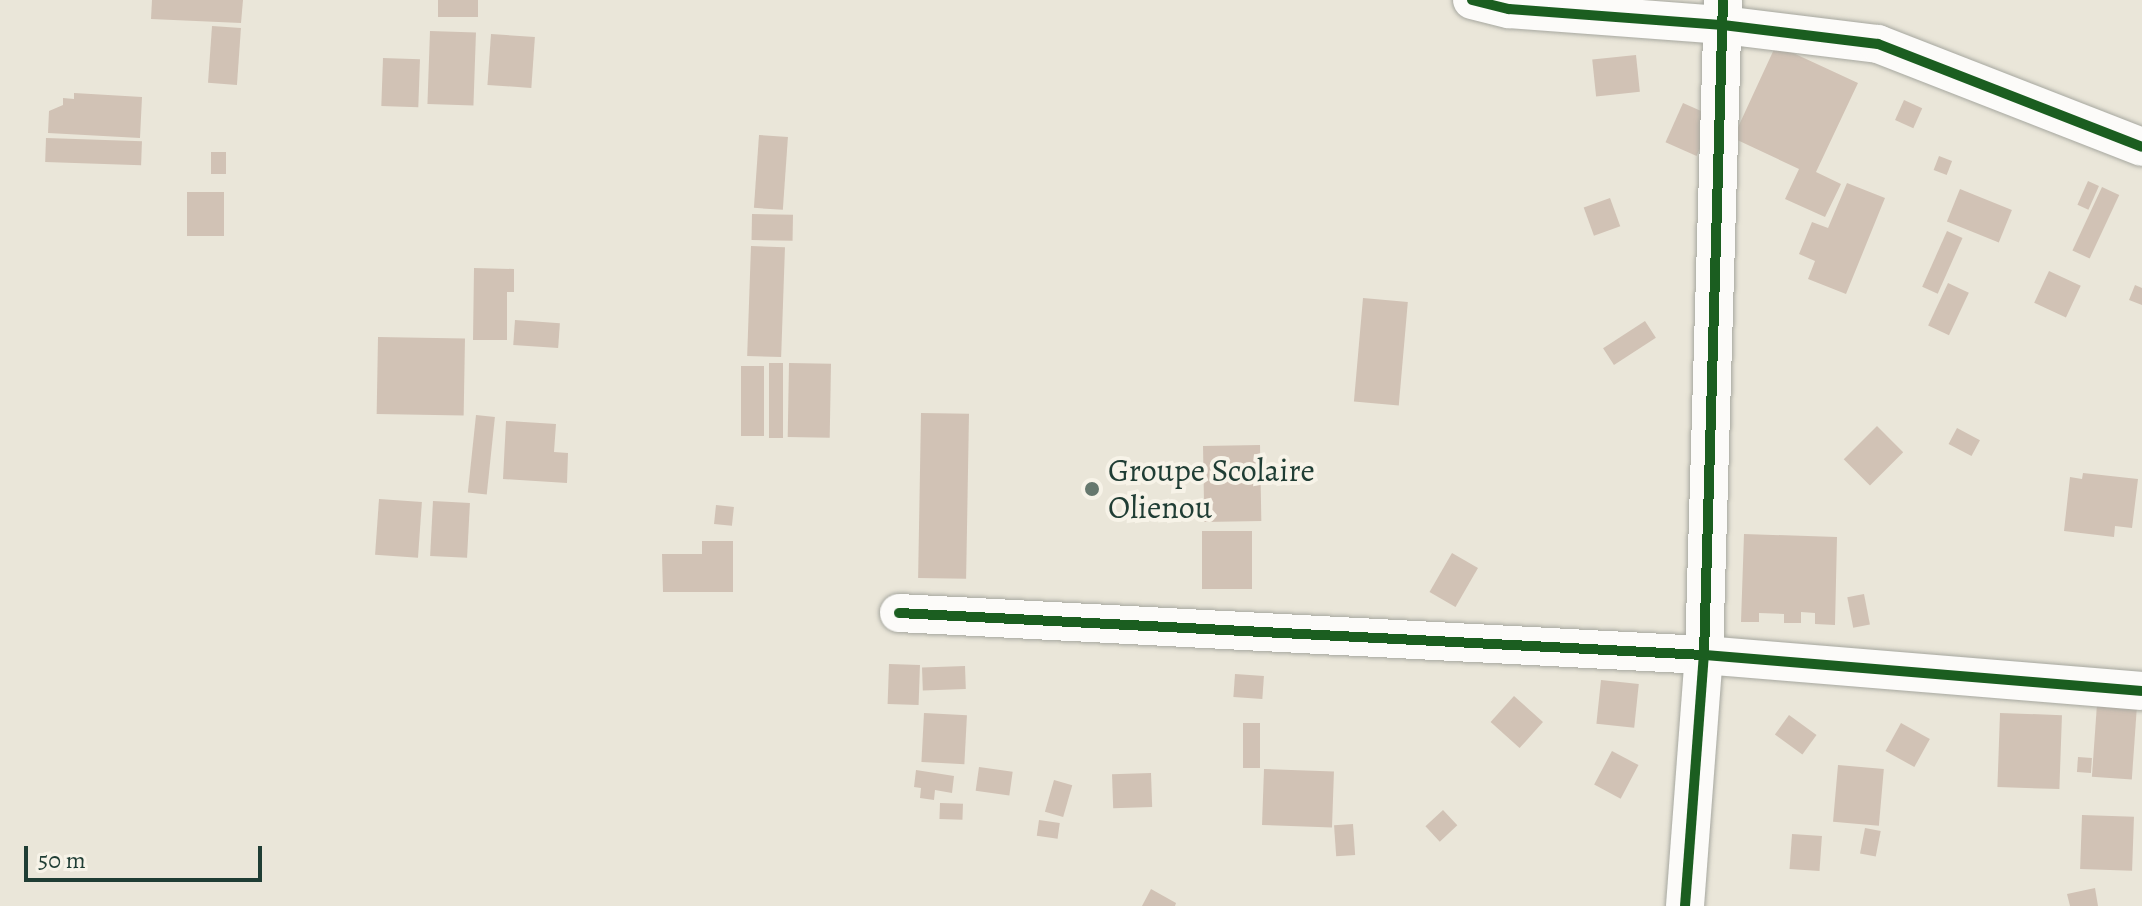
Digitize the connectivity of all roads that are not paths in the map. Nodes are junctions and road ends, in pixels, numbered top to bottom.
1 (1472, 0) edge
2 (1723, 12) edge
3 (2142, 147) edge
4 (899, 613) dead end
5 (1704, 655) junction
6 (2142, 691) edge
7 (1685, 906) edge

1 - 2 street
2 - 3 street
2 - 5 street
4 - 5 street
5 - 6 street
5 - 7 street

